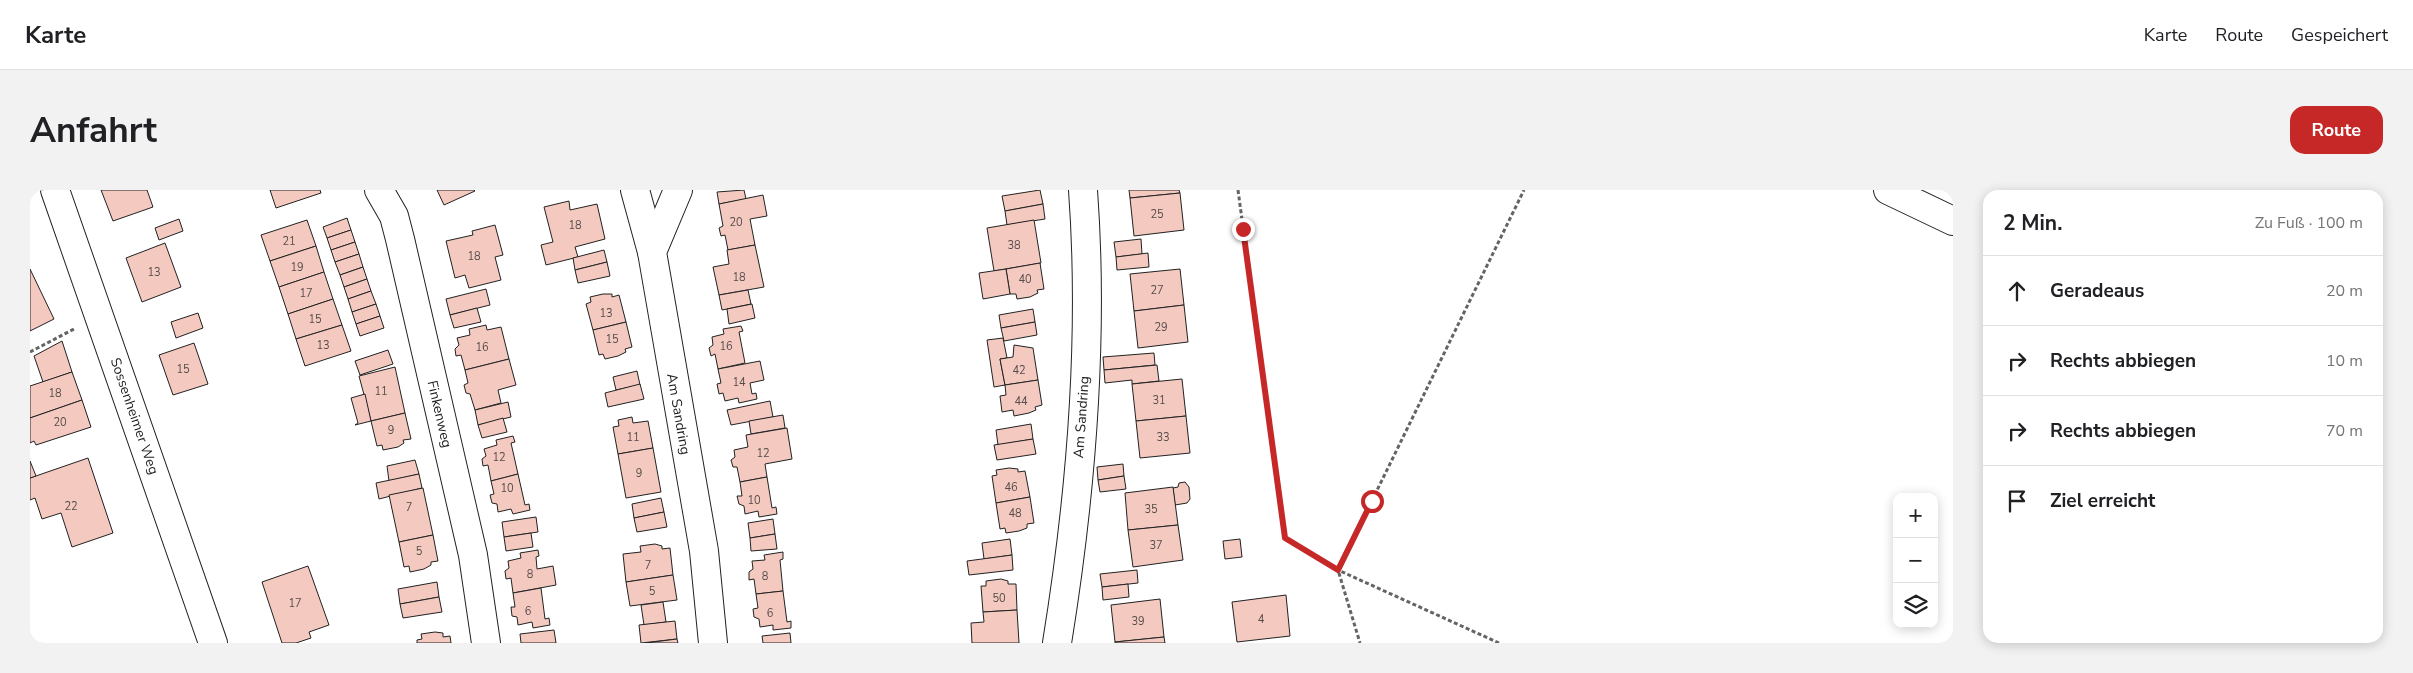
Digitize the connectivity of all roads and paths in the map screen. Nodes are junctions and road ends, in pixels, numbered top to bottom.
1 (55, 190) edge
2 (379, 190) edge
3 (635, 190) edge
4 (678, 190) edge
5 (1082, 190) edge
6 (1238, 190) edge
7 (1524, 190) edge
8 (1888, 190) edge
9 (1953, 221) edge
10 (652, 252) junction
11 (100, 315) junction
12 (30, 352) edge
13 (1338, 570) junction
14 (214, 643) edge
15 (486, 643) edge
16 (713, 643) edge
17 (1057, 643) edge
18 (1360, 643) edge
19 (1499, 643) edge

1 - 11 street, Sossenheimer Weg
2 - 15 street, Finkenweg
3 - 10 street, Am Sandring
4 - 10 street
5 - 17 street, Am Sandring
6 - 13 path
7 - 13 path
8 - 9 street
10 - 16 street, Am Sandring
11 - 12 path
11 - 14 street, Sossenheimer Weg
13 - 18 path
13 - 19 path

